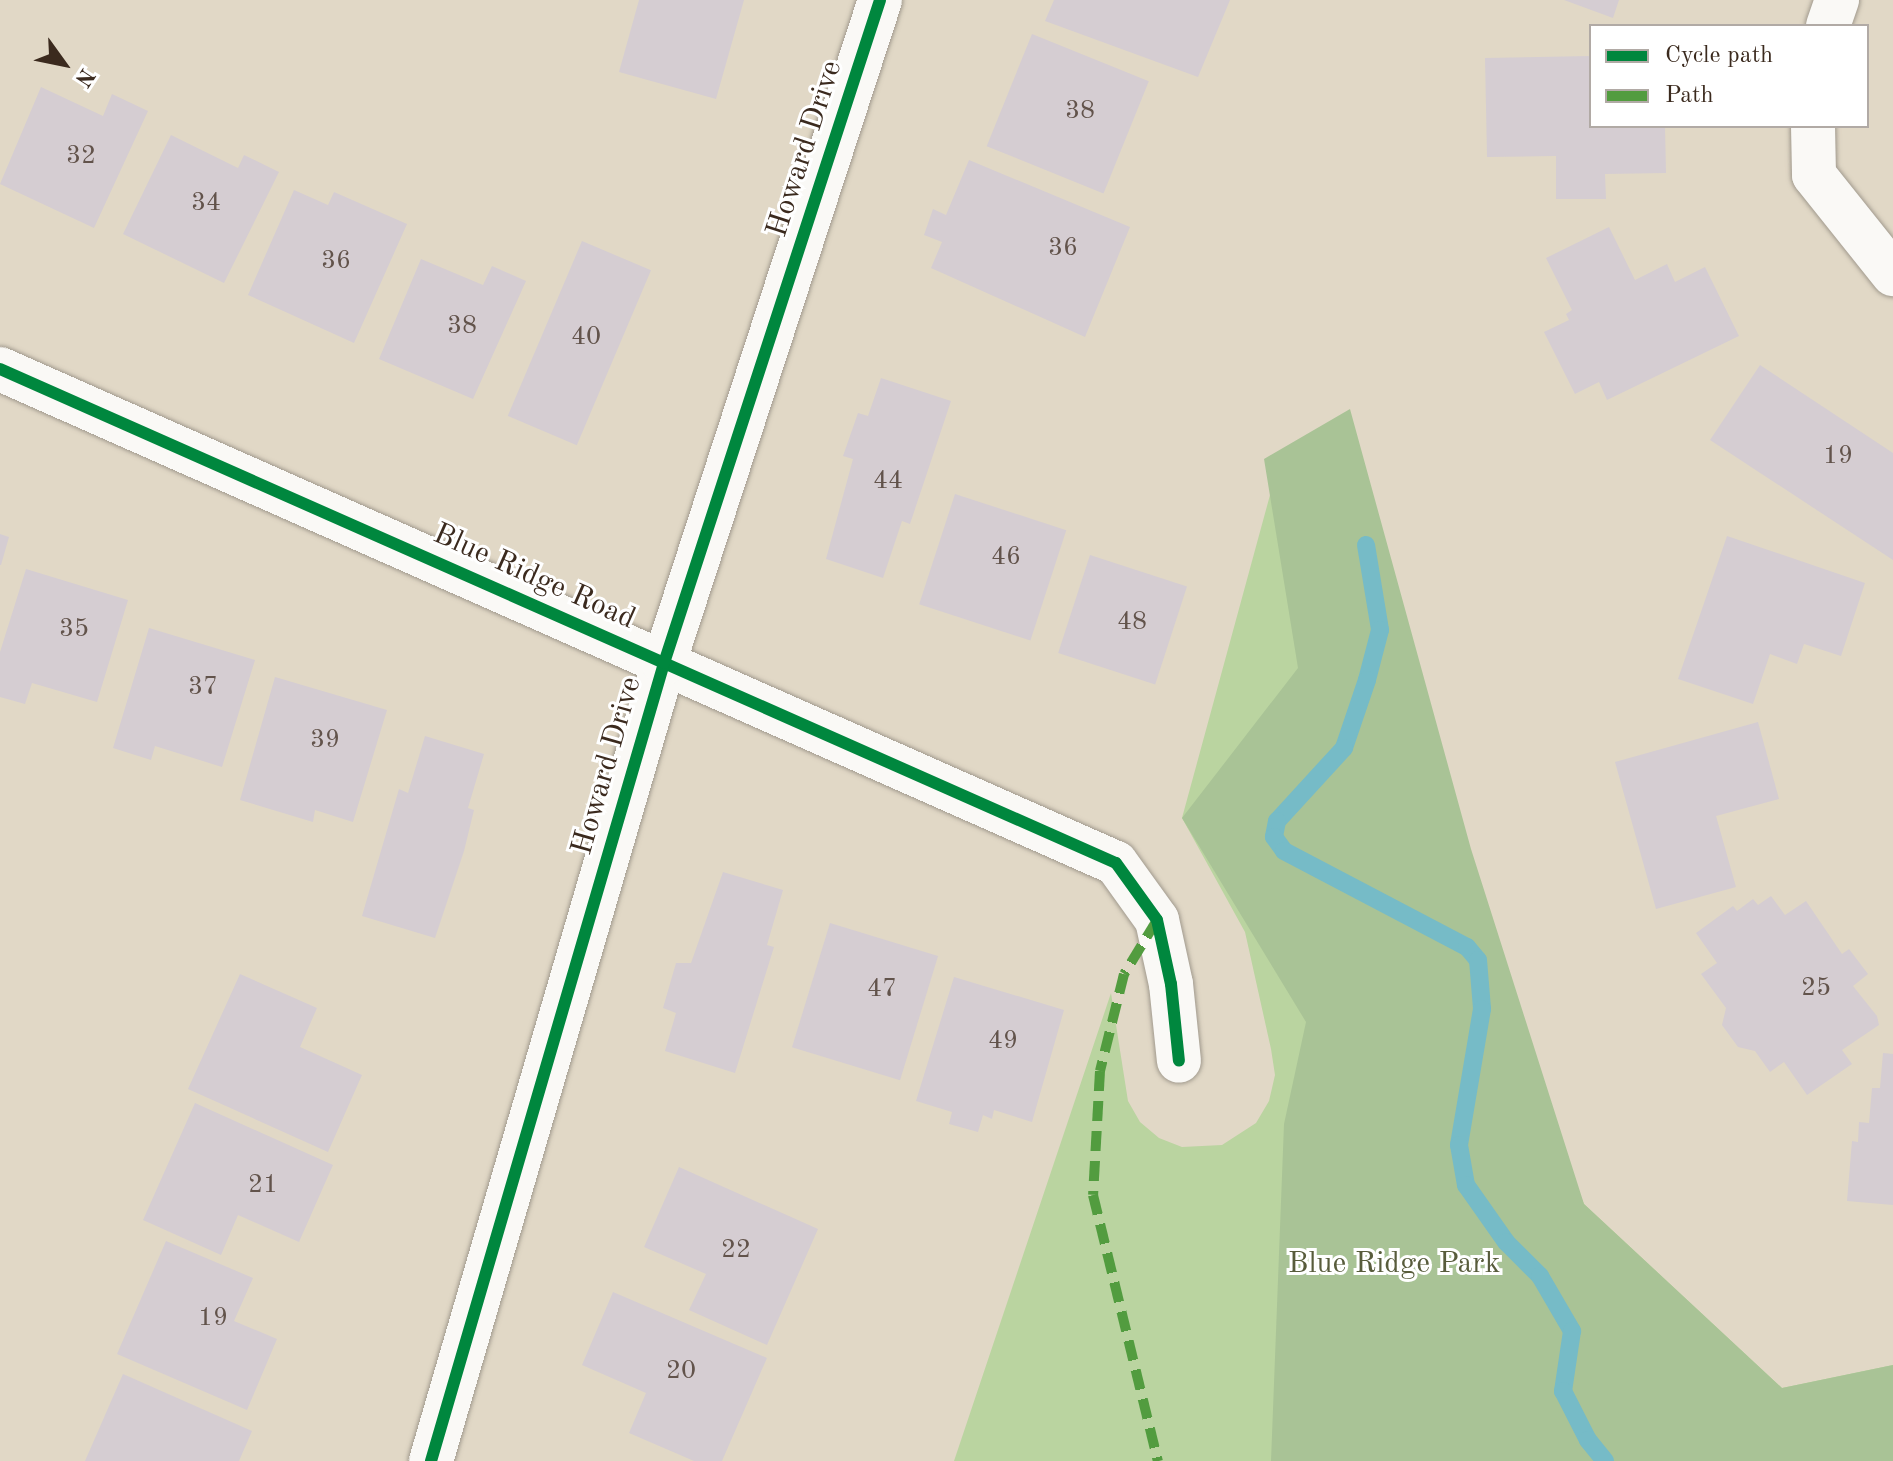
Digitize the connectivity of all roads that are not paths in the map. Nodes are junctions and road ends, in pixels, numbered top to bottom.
1 (880, 0) edge
2 (1837, 0) edge
3 (1829, 24) edge
4 (1813, 128) edge
5 (1893, 274) edge
6 (0, 369) edge
7 (664, 663) junction
8 (1179, 1061) dead end
9 (431, 1461) edge

1 - 7 street, Howard Drive
2 - 3 street
4 - 5 street
6 - 7 street, Blue Ridge Road
7 - 8 street, Blue Ridge Road
7 - 9 street, Howard Drive

